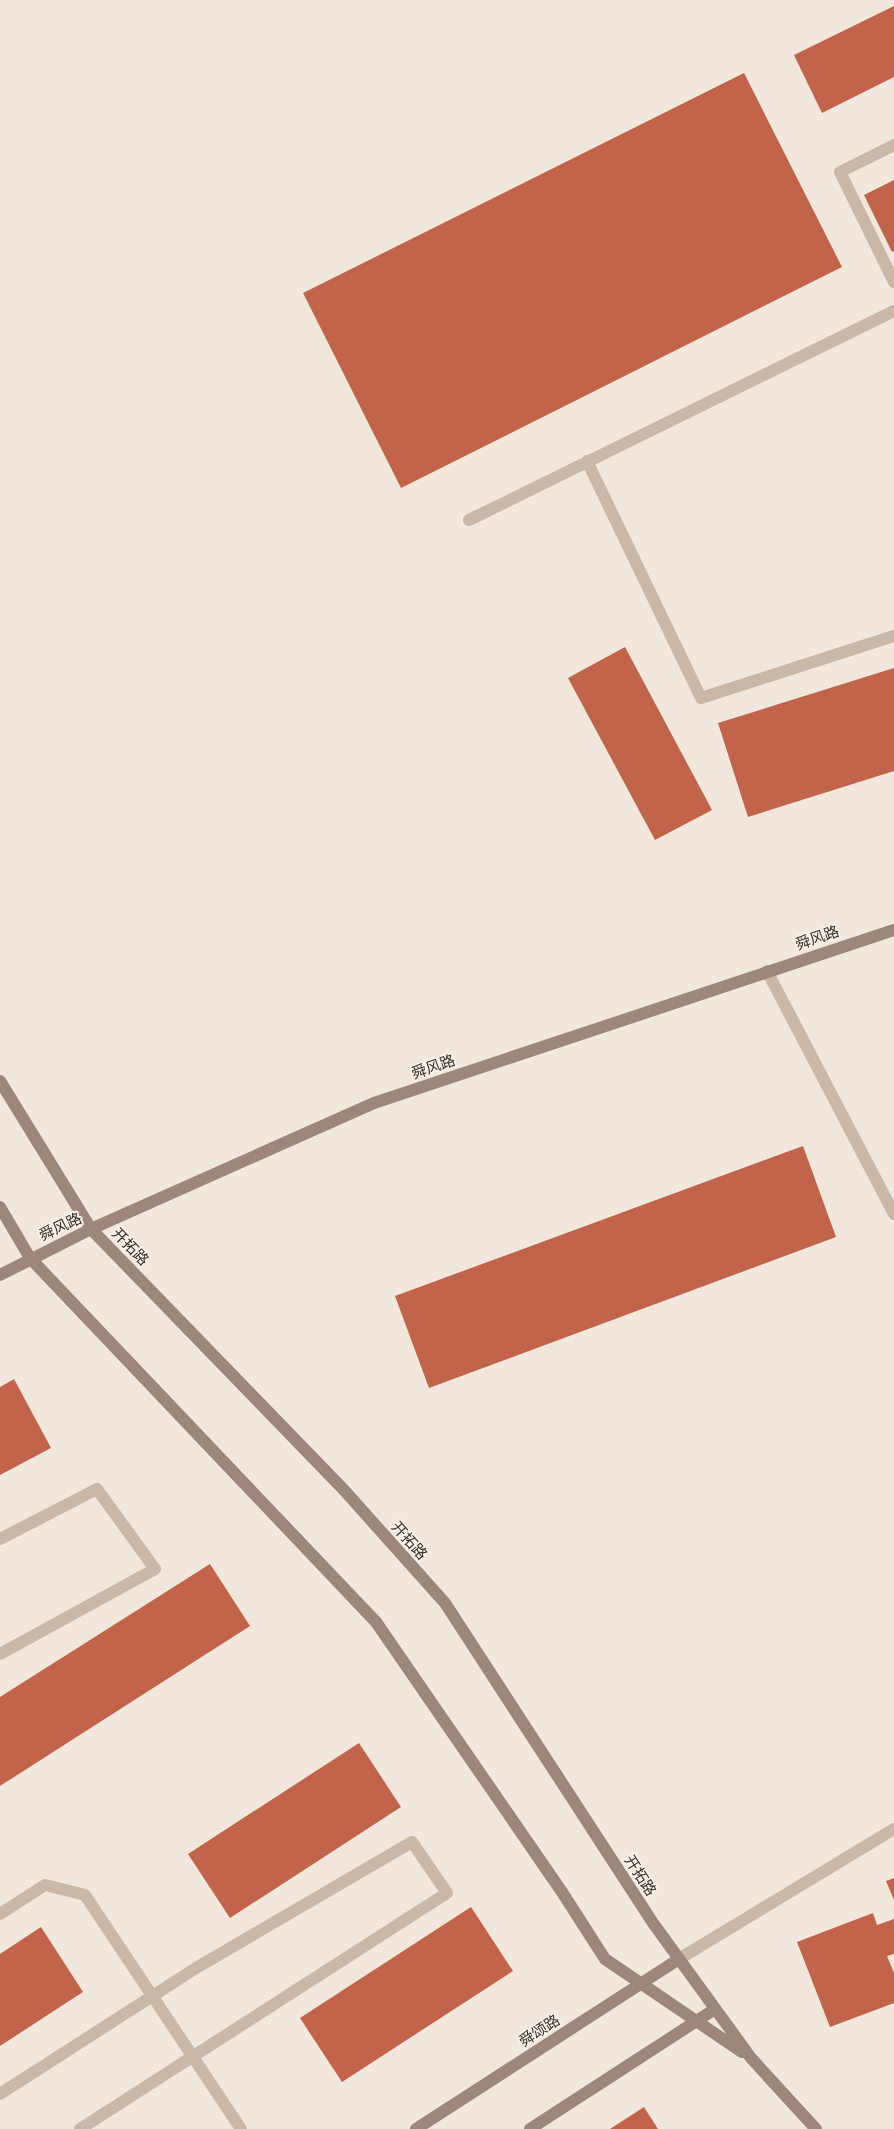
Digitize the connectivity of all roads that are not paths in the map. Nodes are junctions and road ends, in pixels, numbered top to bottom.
1 (894, 145) edge
2 (894, 282) edge
3 (894, 311) edge
4 (587, 461) junction
5 (469, 520) dead end
6 (894, 636) edge
7 (894, 930) edge
8 (767, 971) junction
9 (0, 1081) edge
10 (0, 1207) edge
11 (894, 1214) edge
12 (91, 1229) junction
13 (30, 1258) junction
14 (0, 1274) edge
15 (0, 1539) edge
16 (0, 1654) edge
17 (894, 1829) edge
18 (0, 1914) edge
19 (678, 1959) junction
20 (641, 1983) junction
21 (153, 1996) junction
22 (715, 2009) junction
23 (696, 2021) junction
24 (193, 2057) junction
25 (751, 2058) junction
26 (0, 2094) edge
27 (80, 2129) edge
28 (241, 2129) edge
29 (416, 2129) edge
30 (530, 2129) edge
31 (816, 2129) edge

1 - 2 street
3 - 4 street
4 - 5 street
4 - 6 street
7 - 8 main road, 舜风路
8 - 11 street
8 - 12 main road, 舜风路
9 - 12 main road, 开拓路
10 - 13 main road, 开拓路
12 - 13 main road, 舜风路
12 - 19 main road, 开拓路
13 - 14 main road, 舜风路
13 - 20 main road, 开拓路
15 - 16 street
17 - 19 street
18 - 21 street
19 - 20 main road, 舜颂路
19 - 22 main road, 开拓路
20 - 23 main road, 开拓路
20 - 29 main road, 舜颂路
21 - 24 street
21 - 24 street
21 - 26 street
22 - 23 main road
22 - 25 main road, 开拓路
23 - 25 main road, 开拓路
23 - 30 main road
24 - 27 street
24 - 28 street
25 - 31 main road, 开拓路

